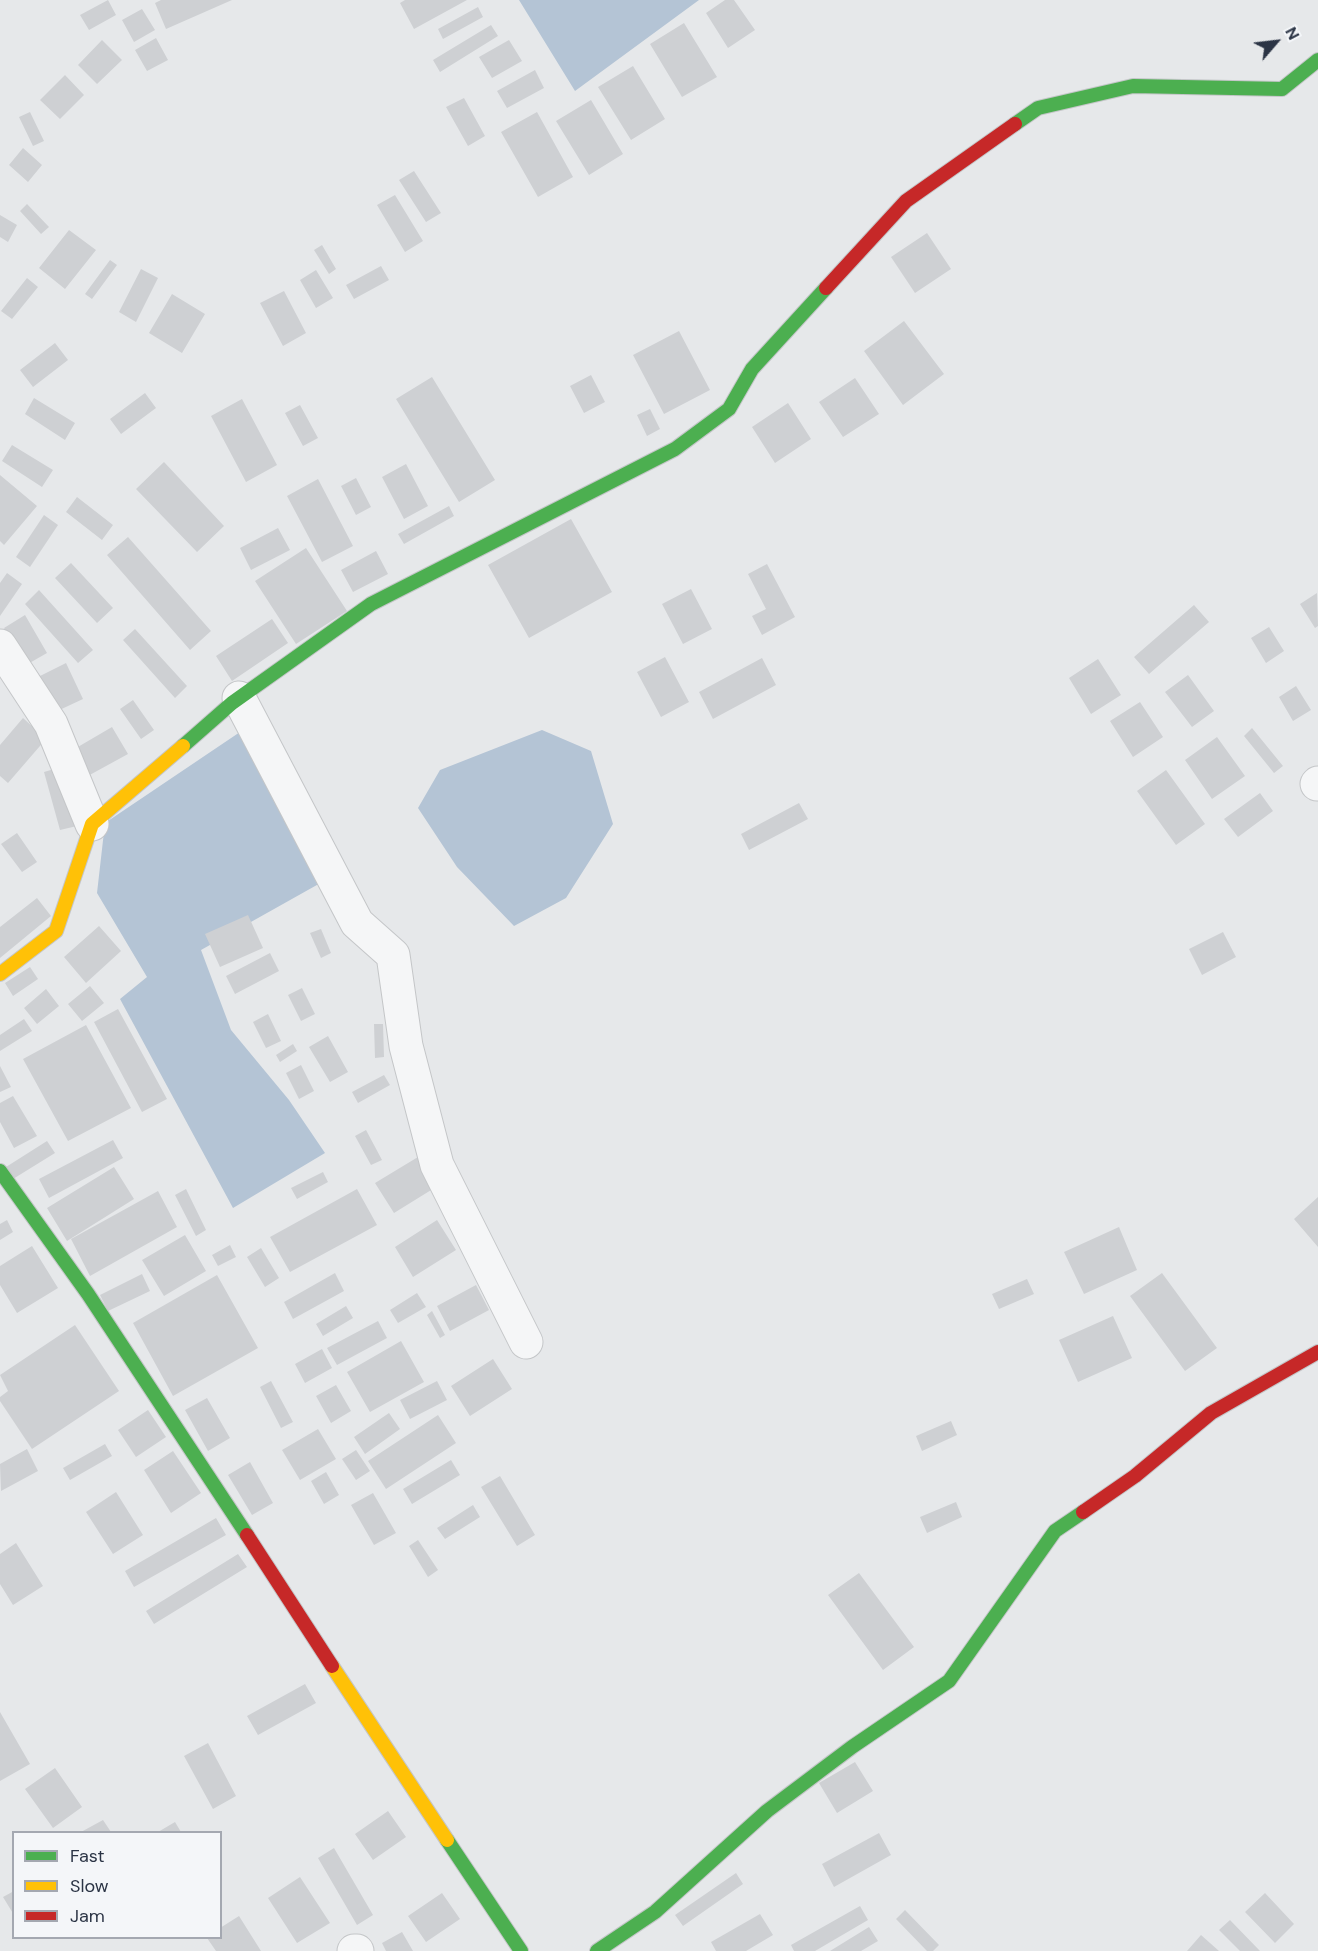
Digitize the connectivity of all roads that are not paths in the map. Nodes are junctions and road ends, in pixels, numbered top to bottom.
1 (1318, 60) edge
2 (0, 646) edge
3 (239, 698) junction
4 (92, 824) junction
5 (0, 974) edge
6 (0, 1171) edge
7 (526, 1342) dead end
8 (1318, 1352) edge
9 (521, 1951) edge
10 (597, 1951) edge

1 - 3 street
2 - 4 street
3 - 4 street
3 - 7 street
4 - 5 street
6 - 9 street
8 - 10 street

